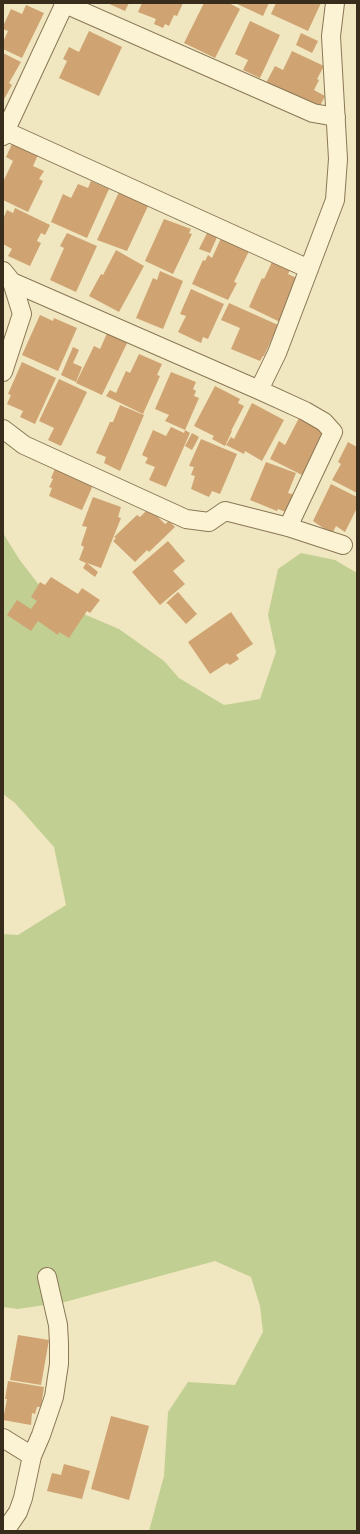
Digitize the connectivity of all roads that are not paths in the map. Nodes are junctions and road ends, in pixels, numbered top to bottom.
1 (64, 3) edge
2 (335, 3) edge
3 (336, 117) junction
4 (4, 132) edge
5 (309, 269) junction
6 (7, 277) edge
7 (3, 372) edge
8 (259, 390) junction
9 (3, 428) edge
10 (288, 527) junction
11 (343, 544) dead end
12 (47, 1278) dead end
13 (3, 1438) edge
14 (32, 1456) junction
15 (5, 1531) edge

1 - 3 street
1 - 4 street
2 - 3 street
3 - 5 street
4 - 5 street
5 - 8 street
6 - 7 street
6 - 8 street
8 - 10 street
9 - 10 street
10 - 11 street
12 - 14 street
13 - 14 street
14 - 15 street

